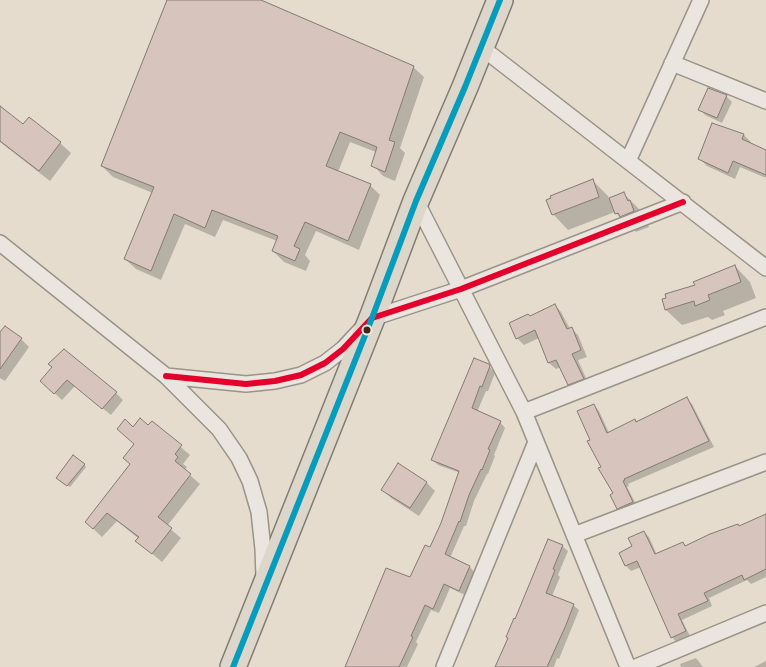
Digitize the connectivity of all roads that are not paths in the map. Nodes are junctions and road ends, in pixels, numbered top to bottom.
1 (500, 0) edge
2 (701, 0) edge
3 (481, 47) junction
4 (672, 64) junction
5 (766, 102) edge
6 (628, 161) junction
7 (416, 201) junction
8 (683, 202) junction
9 (0, 243) edge
10 (764, 261) edge
11 (461, 289) junction
12 (766, 316) edge
13 (372, 318) junction
14 (166, 376) junction
15 (524, 412) junction
16 (536, 442) junction
17 (766, 462) edge
18 (574, 535) junction
19 (264, 591) junction
20 (766, 613) edge
21 (233, 667) edge
22 (444, 667) edge
23 (628, 667) edge
24 (636, 667) edge

1 - 3 main road
2 - 4 street
3 - 6 street
3 - 7 main road
4 - 5 street
4 - 6 street
6 - 8 street
7 - 11 street
7 - 13 main road
8 - 10 street
8 - 11 street
9 - 14 street
11 - 13 street
11 - 15 street
12 - 15 street
13 - 14 street
13 - 19 main road
14 - 19 street
15 - 16 street
16 - 18 street
16 - 22 street
17 - 18 street
18 - 23 street
19 - 21 main road
20 - 24 street

